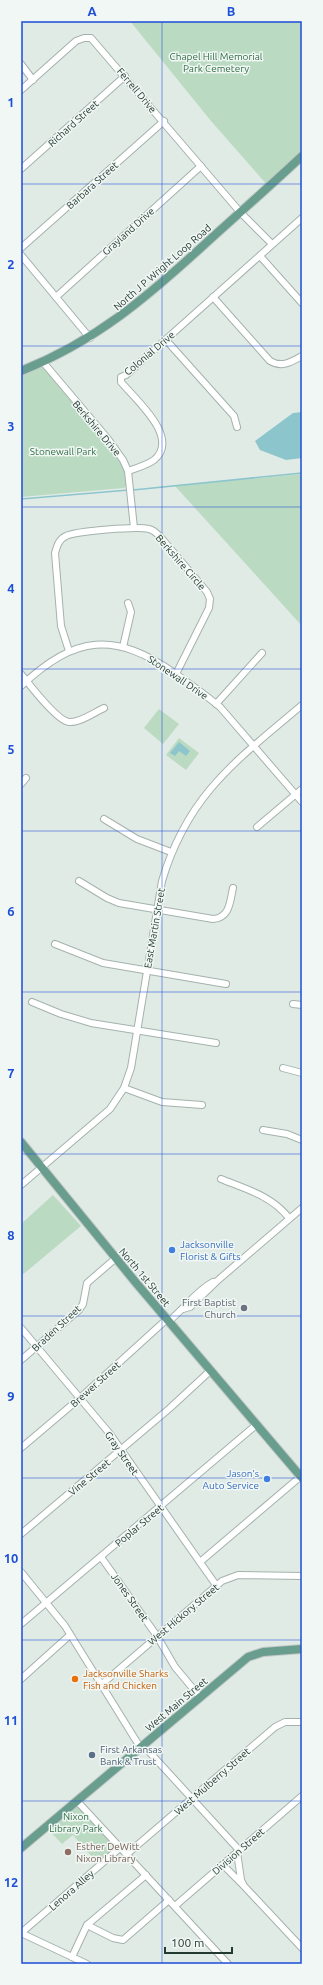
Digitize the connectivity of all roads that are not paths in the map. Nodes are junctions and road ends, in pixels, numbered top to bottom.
1 (21, 64) edge
2 (125, 76) junction
3 (33, 80) junction
4 (21, 90) edge
5 (164, 121) junction
6 (302, 156) edge
7 (201, 166) junction
8 (21, 169) edge
9 (240, 212) junction
10 (302, 218) edge
11 (272, 244) junction
12 (21, 248) edge
13 (21, 255) edge
14 (260, 256) junction
15 (56, 297) junction
16 (213, 297) junction
17 (302, 303) edge
18 (90, 338) junction
19 (166, 340) junction
20 (302, 356) edge
21 (43, 362) junction
22 (21, 371) edge
23 (237, 427) dead end
24 (128, 471) junction
25 (134, 528) junction
26 (128, 603) dead end
27 (123, 647) junction
28 (69, 651) junction
29 (262, 653) dead end
30 (21, 674) edge
31 (176, 674) junction
32 (26, 681) junction
33 (21, 686) edge
34 (216, 704) junction
35 (302, 705) edge
36 (104, 708) dead end
37 (254, 746) junction
38 (26, 778) dead end
39 (21, 784) edge
40 (302, 789) edge
41 (296, 795) junction
42 (302, 802) edge
43 (104, 819) dead end
44 (257, 827) dead end
45 (171, 852) junction
46 (79, 882) dead end
47 (232, 888) dead end
48 (156, 910) junction
49 (55, 944) dead end
50 (147, 970) junction
51 (226, 984) dead end
52 (32, 1002) dead end
53 (293, 1004) dead end
54 (302, 1006) edge
55 (137, 1031) junction
56 (216, 1043) dead end
57 (283, 1068) dead end
58 (302, 1073) edge
59 (124, 1088) junction
60 (202, 1105) dead end
61 (263, 1130) dead end
62 (302, 1140) edge
63 (21, 1142) edge
64 (42, 1167) junction
65 (221, 1179) dead end
66 (21, 1185) edge
67 (302, 1208) edge
68 (289, 1218) junction
69 (116, 1258) junction
70 (168, 1320) junction
71 (21, 1328) edge
72 (36, 1347) junction
73 (21, 1360) edge
74 (210, 1370) junction
75 (80, 1398) junction
76 (256, 1425) junction
77 (21, 1448) edge
78 (120, 1450) junction
79 (301, 1478) edge
80 (160, 1507) junction
81 (21, 1534) edge
82 (101, 1557) junction
83 (200, 1562) junction
84 (21, 1572) edge
85 (302, 1576) edge
86 (216, 1584) junction
87 (46, 1603) junction
88 (21, 1624) edge
89 (70, 1635) junction
90 (157, 1636) junction
91 (302, 1649) edge
92 (21, 1679) edge
93 (102, 1684) junction
94 (200, 1697) junction
95 (302, 1722) edge
96 (142, 1746) junction
97 (302, 1796) edge
98 (191, 1798) junction
99 (77, 1801) junction
100 (121, 1847) junction
101 (21, 1848) edge
102 (238, 1851) junction
103 (127, 1854) junction
104 (223, 1865) junction
105 (146, 1875) junction
106 (244, 1886) junction
107 (169, 1900) junction
108 (174, 1906) junction
109 (88, 1925) junction
110 (21, 1933) edge
111 (302, 1948) edge
112 (72, 1957) junction
113 (87, 1964) edge
114 (228, 1964) edge

1 - 3 street
2 - 3 street, Ferrell Drive
2 - 5 street, Ferrell Drive
2 - 8 street, Richard Street
3 - 4 street, Ferrell Drive
5 - 7 street, Ferrell Drive
5 - 12 street, Barbara Street
6 - 9 main road, North J P Wright Loop Road
7 - 9 street, Ferrell Drive
7 - 15 street, Grayland Drive
9 - 11 street
9 - 18 main road, North J P Wright Loop Road
10 - 11 street, Colonial Drive
11 - 14 street, Colonial Drive
13 - 15 street
14 - 16 street, Colonial Drive
14 - 17 street
15 - 18 street
16 - 19 street, Colonial Drive
16 - 20 street
18 - 21 main road, North J P Wright Loop Road
19 - 23 street
19 - 24 street, Colonial Drive
21 - 22 main road, North J P Wright Loop Road
21 - 24 street, Berkshire Drive
24 - 25 street, Berkshire Drive
25 - 28 street, Berkshire Circle
25 - 31 street, Berkshire Circle
26 - 27 street
27 - 28 street, Stonewall Drive
27 - 31 street, Stonewall Drive
28 - 32 street, Stonewall Drive
29 - 34 street
30 - 32 street
31 - 34 street, Stonewall Drive
32 - 33 street, Stonewall Drive
32 - 36 street
34 - 37 street, Stonewall Drive
35 - 37 street, East Martin Street
37 - 41 street, Stonewall Drive
37 - 45 street, East Martin Street
38 - 39 street
40 - 41 street
41 - 42 street, Stonewall Drive
41 - 44 street
43 - 45 street
45 - 48 street, East Martin Street
46 - 48 street
47 - 48 street
48 - 50 street, East Martin Street
49 - 50 street
50 - 51 street
50 - 55 street, East Martin Street
52 - 55 street
53 - 54 street
55 - 56 street
55 - 59 street, East Martin Street
57 - 58 street
59 - 60 street
59 - 64 street, East Martin Street
61 - 62 street
63 - 64 main road, North 1st Street
64 - 66 street, East Martin Street
64 - 69 main road, North 1st Street
65 - 68 street
67 - 68 street
68 - 70 street
69 - 70 main road, North 1st Street
69 - 72 street, Braden Street
70 - 74 main road, North 1st Street
70 - 75 street, Brewer Street
71 - 72 street, Gray Street
72 - 73 street, Braden Street
72 - 75 street, Gray Street
74 - 76 main road, North 1st Street
74 - 78 street, Vine Street
75 - 77 street, Brewer Street
75 - 78 street, Gray Street
76 - 79 main road, North 1st Street
76 - 80 street, Poplar Street
78 - 80 street, Gray Street
78 - 81 street, Vine Street
79 - 83 street
80 - 82 street, Poplar Street
80 - 83 street, Gray Street
82 - 87 street, Poplar Street
82 - 90 street, Jones Street
83 - 86 street, Gray Street
84 - 87 street
85 - 86 street, West Hickory Street
86 - 90 street, West Hickory Street
87 - 88 street, Poplar Street
87 - 89 street
89 - 92 street
89 - 93 street
90 - 93 street, West Hickory Street
90 - 94 street, Jones Street
91 - 94 main road, West Main Street
93 - 96 street
94 - 96 main road, West Main Street
95 - 98 street, West Mulberry Street
96 - 98 street
96 - 99 main road, West Main Street
97 - 102 street, Division Street
98 - 102 street
98 - 103 street, West Mulberry Street
99 - 100 street
99 - 101 main road, West Main Street
100 - 103 street
100 - 110 street, Lenora Alley
102 - 104 street, Division Street
102 - 106 street
103 - 105 street
104 - 106 street
104 - 108 street, Division Street
105 - 107 street
105 - 109 street
106 - 111 street
107 - 108 street
107 - 109 street
108 - 114 street
109 - 112 street
110 - 112 street
112 - 113 street

